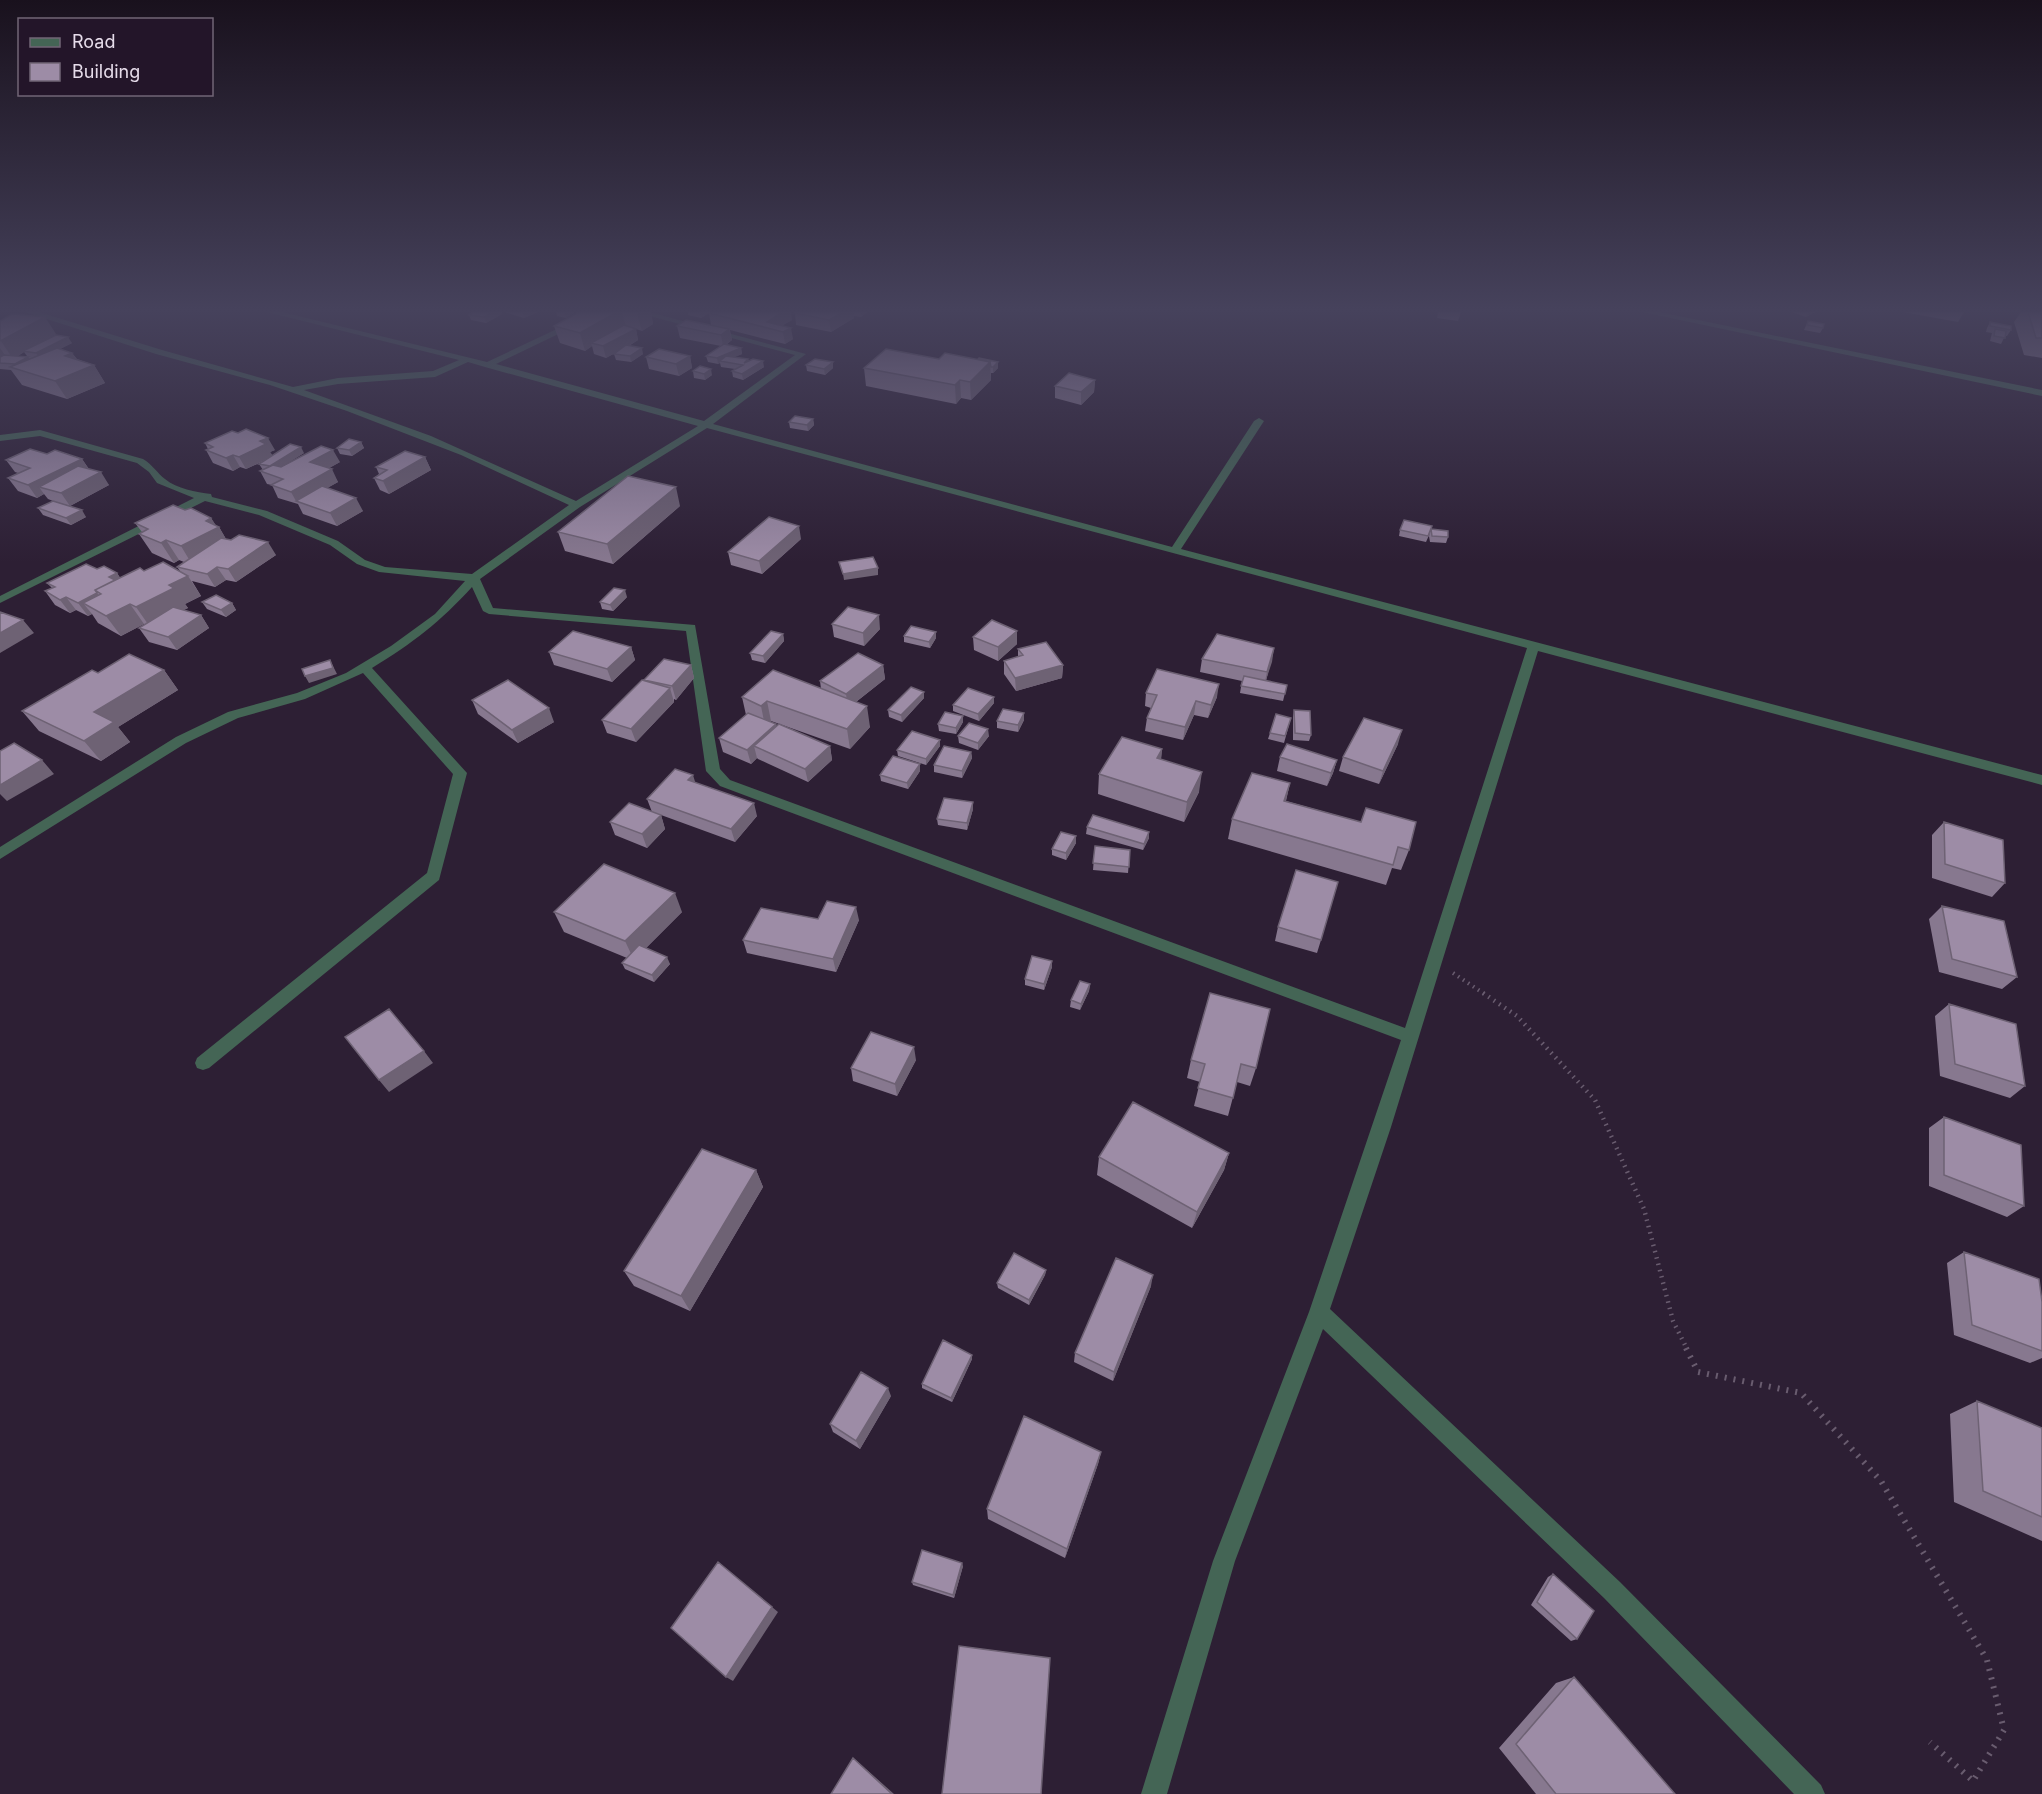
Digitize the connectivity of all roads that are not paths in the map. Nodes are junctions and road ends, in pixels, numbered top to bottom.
1 (311, 396) edge
2 (599, 396) edge
3 (745, 396) edge
4 (1259, 421) dead end
5 (705, 425) junction
6 (0, 438) edge
7 (207, 496) junction
8 (576, 505) junction
9 (1175, 550) junction
10 (474, 578) junction
11 (0, 600) edge
12 (1534, 645) junction
13 (364, 667) junction
14 (2042, 780) edge
15 (0, 854) edge
16 (1411, 1037) junction
17 (203, 1063) dead end
18 (1319, 1312) junction
19 (1154, 1794) edge
20 (1812, 1794) edge

1 - 8 street
2 - 5 street
3 - 5 street
4 - 9 street
5 - 8 street
5 - 9 street
6 - 7 street
7 - 10 street
7 - 11 street
8 - 10 street
9 - 12 street
10 - 13 street
10 - 16 street
12 - 14 street
12 - 16 street
13 - 15 street
13 - 17 street
16 - 18 street
18 - 19 street
18 - 20 street

